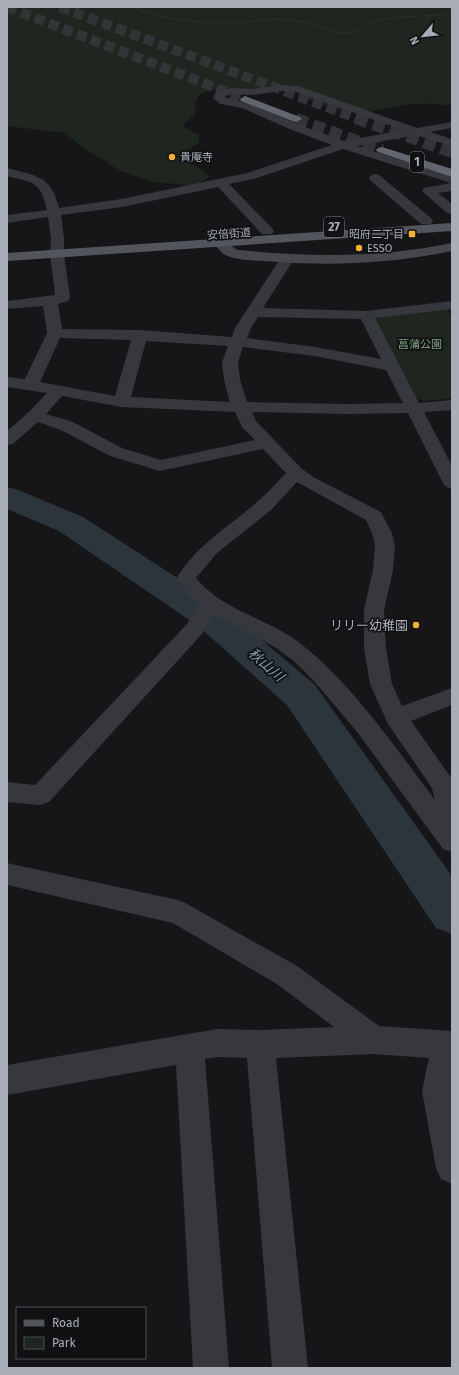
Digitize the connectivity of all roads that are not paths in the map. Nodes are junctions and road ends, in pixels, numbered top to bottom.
1 (245, 100) tunnel mouth
2 (296, 119) tunnel mouth
3 (452, 125) edge
4 (415, 131) junction
5 (452, 143) edge
6 (342, 145) junction
7 (382, 150) tunnel mouth
8 (390, 160) junction
9 (7, 172) edge
10 (452, 173) edge
11 (374, 178) dead end
12 (452, 180) edge
13 (220, 182) junction
14 (452, 187) edge
15 (428, 191) junction
16 (452, 210) edge
17 (54, 213) junction
18 (7, 219) edge
19 (452, 220) edge
20 (426, 222) junction
21 (452, 227) edge
22 (272, 235) junction
23 (220, 243) junction
24 (452, 247) edge
25 (7, 250) edge
26 (58, 250) junction
27 (7, 257) edge
28 (291, 259) junction
29 (50, 301) junction
30 (7, 305) edge
31 (452, 305) edge
32 (254, 312) junction
33 (366, 315) junction
34 (55, 333) junction
35 (140, 336) junction
36 (237, 342) junction
37 (392, 366) junction
38 (7, 382) edge
39 (30, 386) junction
40 (58, 391) junction
41 (122, 402) junction
42 (452, 405) edge
43 (241, 407) junction
44 (414, 409) junction
45 (35, 416) junction
46 (7, 440) edge
47 (267, 443) junction
48 (296, 473) junction
49 (452, 484) edge
50 (209, 603) junction
51 (452, 696) edge
52 (396, 718) junction
53 (7, 792) edge
54 (452, 815) edge
55 (452, 841) edge
56 (7, 874) edge
57 (374, 1040) junction
58 (260, 1044) junction
59 (449, 1044) edge
60 (190, 1048) junction
61 (7, 1080) edge
62 (452, 1168) edge
63 (210, 1368) edge
64 (290, 1368) edge

1 - 2 highway
3 - 4 street
4 - 5 street
4 - 6 street
4 - 6 street
6 - 8 street
6 - 13 street
7 - 10 highway, 1
8 - 12 street
8 - 15 street
9 - 17 street
11 - 20 street
13 - 17 street
13 - 22 street
14 - 15 street
15 - 16 street
17 - 18 street
17 - 26 street
19 - 20 main road, 安倍街道 / 27
20 - 22 main road, 安倍街道 / 27
21 - 22 main road, 安倍街道 / 27
22 - 23 main road, 安倍街道 / 27
22 - 26 main road, 安倍街道 / 27
22 - 28 street
23 - 26 main road, 安倍街道 / 27
23 - 28 street, 安倍街道
24 - 28 street, 安倍街道
25 - 26 main road, 安倍街道 / 27
26 - 27 main road, 安倍街道 / 27
26 - 29 street
28 - 32 street
29 - 30 street
29 - 34 street
31 - 33 street
32 - 33 street
32 - 36 street
33 - 37 street
34 - 35 street
34 - 39 street
35 - 36 street
35 - 41 street
36 - 37 street
36 - 43 street
37 - 44 street
38 - 39 street
39 - 40 street
40 - 41 street
40 - 45 street
41 - 43 street
42 - 44 street
43 - 44 street
43 - 47 street
44 - 49 street
45 - 46 street
45 - 47 street
47 - 48 street
48 - 50 street
48 - 52 street
50 - 53 street
50 - 55 street
51 - 52 street
52 - 54 street
56 - 57 street
57 - 58 street
57 - 59 street
58 - 60 street
58 - 64 street
59 - 62 street
60 - 61 street
60 - 63 street

